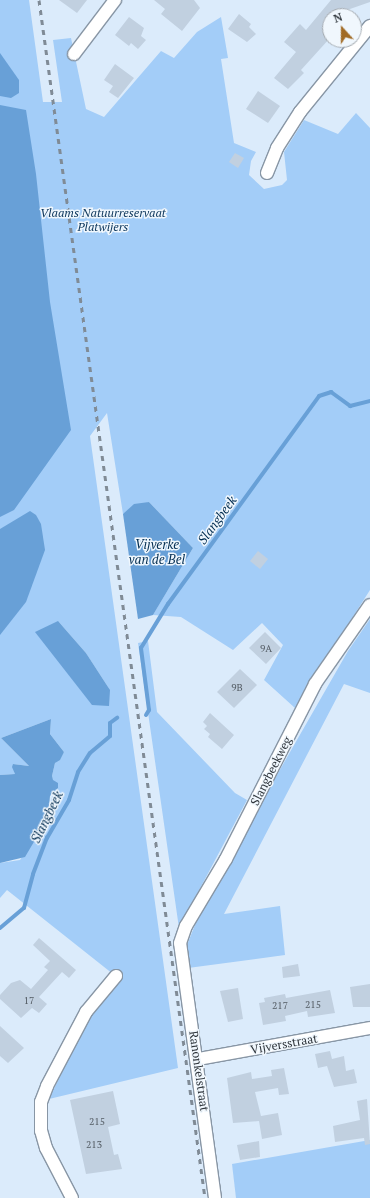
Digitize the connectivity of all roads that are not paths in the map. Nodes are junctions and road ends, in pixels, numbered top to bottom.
1 (115, 0) edge
2 (370, 26) edge
3 (74, 54) dead end
4 (267, 173) dead end
5 (370, 605) edge
6 (180, 943) joint
7 (116, 976) dead end
8 (370, 1028) edge
9 (198, 1059) junction
10 (72, 1198) edge
11 (216, 1198) edge

1 - 3 street
2 - 4 street
5 - 6 street, Slangbeekweg
6 - 9 street, Ranonkelstraat
7 - 10 street
8 - 9 street, Vijversstraat
9 - 11 street, Ranonkelstraat

